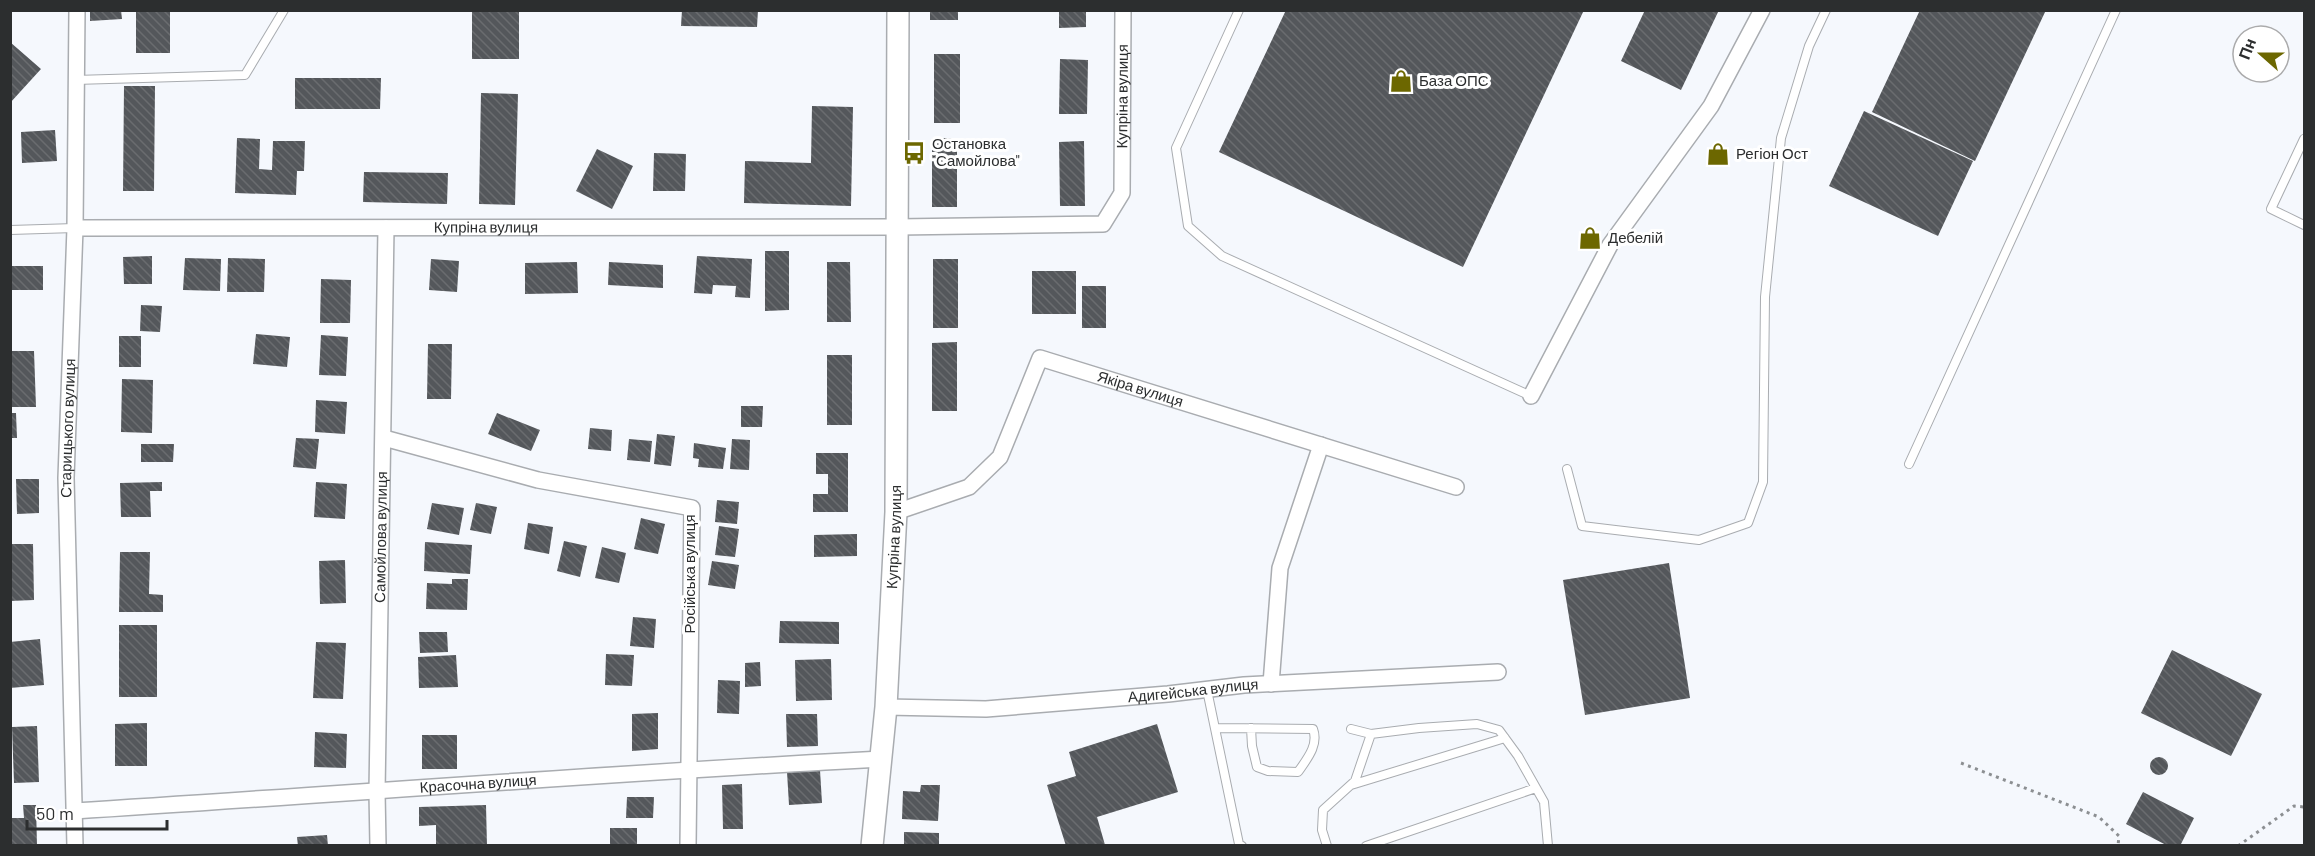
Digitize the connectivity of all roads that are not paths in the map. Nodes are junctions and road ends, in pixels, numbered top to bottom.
1 (77, 10) edge
2 (284, 10) edge
3 (898, 10) edge
4 (1123, 10) edge
5 (1239, 10) edge
6 (1762, 10) edge
7 (1826, 10) edge
8 (2116, 10) edge
9 (75, 80) junction
10 (2304, 139) edge
11 (2304, 225) edge
12 (898, 227) junction
13 (75, 228) junction
14 (386, 228) junction
15 (10, 230) edge
16 (1531, 396) joint
17 (384, 438) junction
18 (1320, 445) junction
19 (1909, 464) dead end
20 (1567, 469) dead end
21 (1456, 487) dead end
22 (896, 512) junction
23 (1498, 672) dead end
24 (1271, 684) junction
25 (1207, 690) junction
26 (886, 706) junction
27 (1215, 728) junction
28 (1251, 728) junction
29 (1351, 729) dead end
30 (1371, 734) junction
31 (1505, 738) junction
32 (881, 759) junction
33 (689, 769) junction
34 (1351, 785) junction
35 (1536, 788) junction
36 (377, 792) junction
37 (74, 811) junction
38 (1546, 845) edge
39 (75, 846) edge
40 (378, 846) edge
41 (688, 846) edge
42 (872, 846) edge
43 (1242, 846) edge
44 (1327, 846) edge
45 (1366, 846) edge

1 - 9 street, Старицького вулиця
2 - 9 lane
3 - 12 main road, Купріна вулиця
4 - 12 street, Купріна вулиця
5 - 16 lane
6 - 16 street
7 - 20 lane
8 - 19 lane
9 - 13 street, Старицького вулиця
10 - 11 lane
12 - 14 street, Купріна вулиця
12 - 22 main road, Купріна вулиця
13 - 14 street, Купріна вулиця
13 - 15 lane
13 - 37 street, Старицького вулиця
14 - 17 street, Самойлова вулиця
17 - 33 street, Російська вулиця
17 - 36 street, Самойлова вулиця
18 - 21 street, Якіра вулиця
18 - 22 street, Якіра вулиця
18 - 24 street
22 - 26 main road, Купріна вулиця
23 - 24 street, Адигейська вулиця
24 - 25 street, Адигейська вулиця
25 - 26 street, Адигейська вулиця
25 - 27 lane
26 - 32 main road, Купріна вулиця
27 - 28 lane
27 - 43 lane
28 - 28 lane
29 - 30 lane
30 - 31 lane
30 - 34 lane
31 - 34 lane
31 - 35 lane
32 - 33 street, Красочна вулиця
32 - 42 main road, Купріна вулиця
33 - 36 street, Красочна вулиця
33 - 41 street, Російська вулиця
34 - 44 lane
35 - 38 lane
35 - 45 lane
36 - 37 street, Красочна вулиця
36 - 40 street, Самойлова вулиця
37 - 39 street, Старицького вулиця

